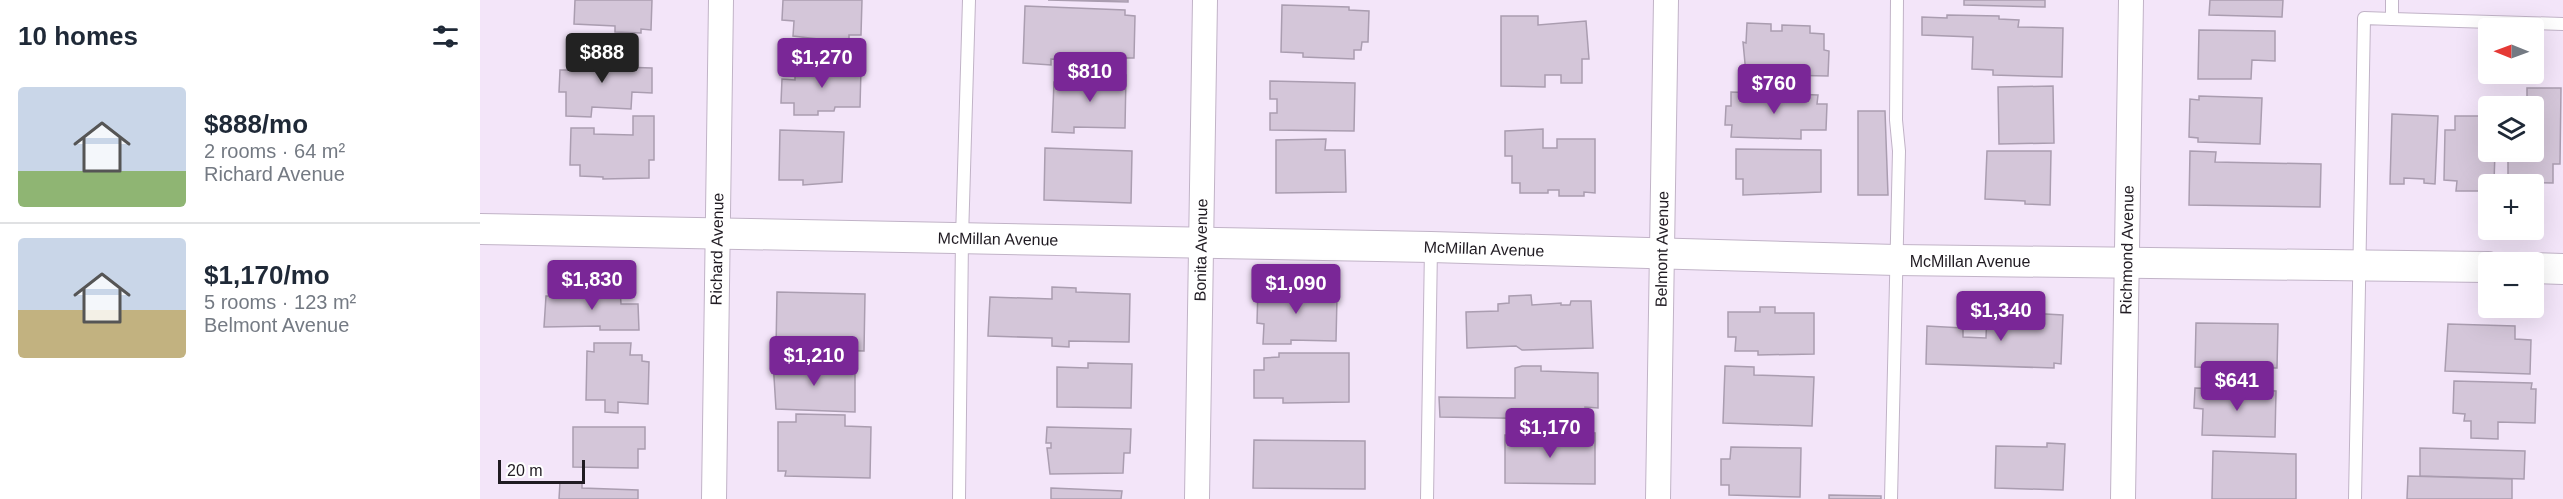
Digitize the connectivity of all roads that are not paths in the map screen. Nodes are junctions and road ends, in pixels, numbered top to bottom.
1 (721, 0) edge
2 (969, 0) edge
3 (1205, 0) edge
4 (1666, 0) edge
5 (1897, 0) edge
6 (2131, 0) edge
7 (2392, 0) edge
8 (2392, 19) junction
9 (2563, 24) edge
10 (480, 229) edge
11 (717, 234) junction
12 (962, 238) junction
13 (1201, 243) junction
14 (1431, 247) junction
15 (1662, 254) junction
16 (1896, 261) junction
17 (2128, 262) junction
18 (2359, 264) junction
19 (2478, 267) edge
20 (2544, 268) edge
21 (2563, 269) edge
22 (714, 499) edge
23 (958, 499) edge
24 (1197, 499) edge
25 (1427, 499) edge
26 (1658, 499) edge
27 (1892, 499) edge
28 (2123, 499) edge
29 (2355, 499) edge

1 - 11 street, Richard Avenue
2 - 12 lane
3 - 13 street, Bonita Avenue
4 - 15 street, Belmont Avenue
5 - 16 lane
6 - 17 street, Richmond Avenue
7 - 8 lane
8 - 9 lane
8 - 18 lane
10 - 11 street, McMillan Avenue
11 - 12 street, McMillan Avenue
11 - 22 street, Richard Avenue
12 - 13 street, McMillan Avenue
12 - 23 lane
13 - 14 street, McMillan Avenue
13 - 24 street, Bonita Avenue
14 - 15 street, McMillan Avenue
14 - 25 lane
15 - 16 street, McMillan Avenue
15 - 26 street, Belmont Avenue
16 - 17 street, McMillan Avenue
16 - 27 lane
17 - 18 street, McMillan Avenue
17 - 28 street, Richmond Avenue
18 - 19 street, McMillan Avenue
18 - 29 lane
20 - 21 street

